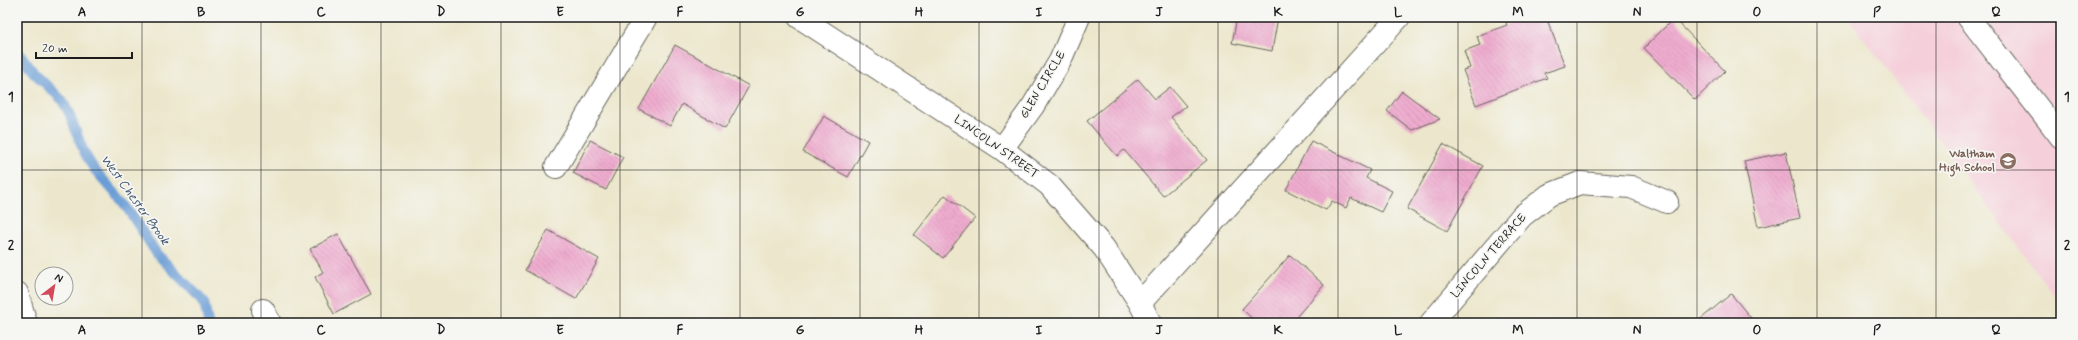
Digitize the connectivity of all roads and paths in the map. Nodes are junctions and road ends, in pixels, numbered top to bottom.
1 (646, 17) edge
2 (799, 17) edge
3 (1079, 17) edge
4 (1399, 17) edge
5 (1968, 17) edge
6 (2061, 137) edge
7 (1002, 149) junction
8 (556, 167) dead end
9 (1667, 202) dead end
10 (17, 293) edge
11 (1140, 303) junction
12 (26, 323) edge
13 (1150, 323) edge
14 (1431, 323) edge

1 - 8 street
2 - 7 street, LINCOLN STREET
3 - 7 street, GLEN CIRCLE
4 - 11 street
5 - 6 street
7 - 11 street, LINCOLN STREET
9 - 14 street, LINCOLN TERRACE
10 - 12 street
11 - 13 street, LINCOLN STREET

